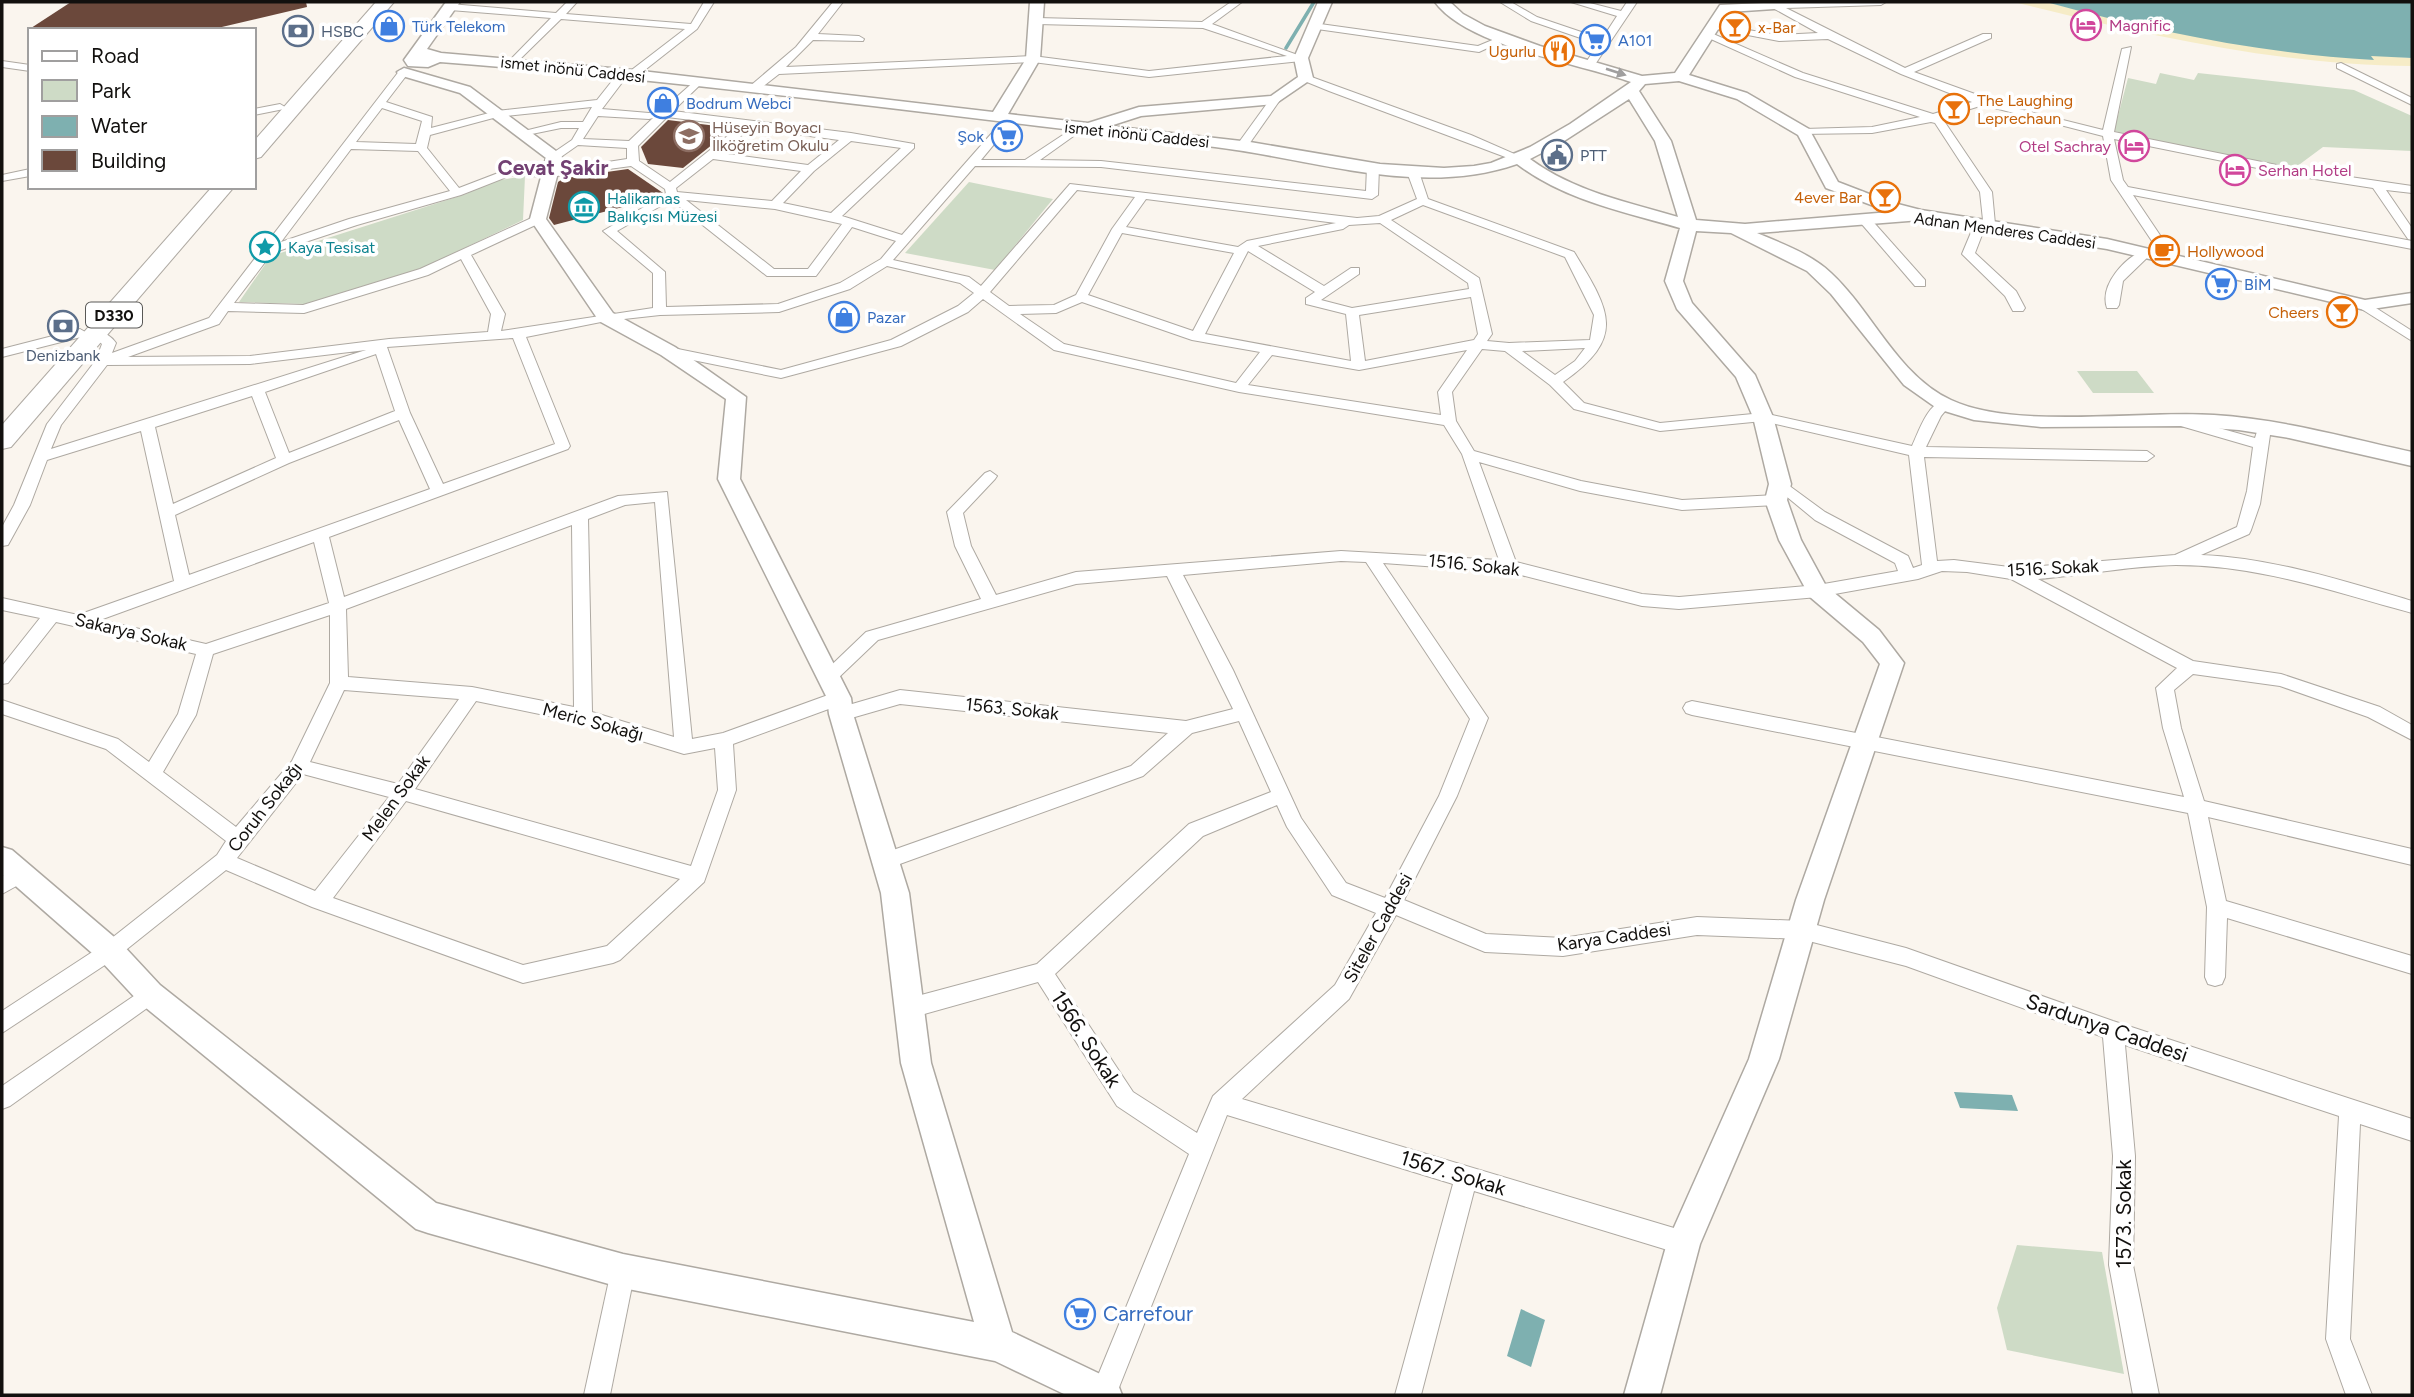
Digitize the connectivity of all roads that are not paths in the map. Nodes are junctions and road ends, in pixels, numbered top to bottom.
1 (372, 2) edge
2 (385, 2) edge
3 (572, 2) edge
4 (709, 2) edge
5 (838, 2) edge
6 (1037, 2) edge
7 (1237, 2) edge
8 (1325, 2) edge
9 (1442, 2) edge
10 (1576, 2) edge
11 (1632, 2) edge
12 (1881, 2) edge
13 (1509, 3) edge
14 (451, 4) edge
15 (1775, 4) edge
16 (1726, 5) edge
17 (557, 15) junction
18 (1624, 15) junction
19 (1037, 21) junction
20 (1204, 25) junction
21 (1313, 26) junction
22 (694, 27) junction
23 (1709, 31) junction
24 (1827, 36) junction
25 (1987, 36) dead end
26 (813, 37) junction
27 (859, 39) dead end
28 (1502, 39) junction
29 (1605, 43) junction
30 (2127, 49) dead end
31 (1301, 58) junction
32 (1033, 59) junction
33 (422, 60) junction
34 (514, 62) junction
35 (2, 64) edge
36 (1590, 64) junction
37 (2341, 66) dead end
38 (28, 68) edge
39 (777, 71) junction
40 (1905, 72) junction
41 (628, 74) junction
42 (1680, 77) junction
43 (1306, 78) junction
44 (697, 82) junction
45 (1636, 86) junction
46 (754, 89) junction
47 (1275, 100) junction
48 (1982, 102) junction
49 (2412, 102) edge
50 (380, 104) junction
51 (280, 107) junction
52 (597, 108) junction
53 (256, 112) edge
54 (664, 113) junction
55 (497, 114) junction
56 (1004, 118) junction
57 (1933, 118) junction
58 (751, 123) junction
59 (587, 125) junction
60 (1081, 128) junction
61 (1804, 132) junction
62 (424, 133) junction
63 (522, 133) junction
64 (256, 134) edge
65 (2108, 134) junction
66 (851, 136) junction
67 (576, 142) junction
68 (348, 145) junction
69 (632, 145) junction
70 (1243, 145) junction
71 (421, 148) junction
72 (256, 151) edge
73 (712, 155) junction
74 (1520, 159) junction
75 (634, 162) junction
76 (971, 163) junction
77 (1027, 164) junction
78 (551, 166) junction
79 (1373, 167) junction
80 (810, 169) junction
81 (28, 172) edge
82 (1413, 172) junction
83 (2, 178) edge
84 (2377, 186) junction
85 (206, 189) edge
86 (223, 189) edge
87 (2412, 189) edge
88 (2123, 190) junction
89 (671, 191) junction
90 (457, 193) junction
91 (1144, 194) junction
92 (1423, 201) junction
93 (775, 205) junction
94 (1921, 215) junction
95 (834, 217) junction
96 (538, 219) junction
97 (1382, 219) junction
98 (1864, 219) junction
99 (1357, 222) junction
100 (849, 223) junction
101 (1985, 223) junction
102 (1689, 225) junction
103 (1118, 229) junction
104 (1734, 229) junction
105 (2412, 236) edge
106 (904, 240) junction
107 (2412, 245) edge
108 (1244, 248) junction
109 (268, 250) junction
110 (2146, 253) junction
111 (464, 254) junction
112 (2170, 258) junction
113 (885, 262) junction
114 (1355, 271) dead end
115 (1920, 282) dead end
116 (983, 292) junction
117 (1324, 292) junction
118 (1476, 292) junction
119 (1082, 296) junction
120 (2412, 298) edge
121 (2365, 304) junction
122 (2112, 305) dead end
123 (225, 307) junction
124 (2018, 308) dead end
125 (1007, 310) junction
126 (660, 311) junction
127 (1352, 312) junction
128 (606, 317) junction
129 (89, 333) junction
130 (518, 334) junction
131 (495, 335) junction
132 (1197, 337) junction
133 (2412, 337) edge
134 (405, 342) junction
135 (1476, 344) junction
136 (1595, 344) junction
137 (1509, 347) junction
138 (381, 349) junction
139 (17, 351) junction
140 (668, 351) junction
141 (1269, 351) junction
142 (62, 352) junction
143 (2, 353) edge
144 (103, 361) junction
145 (1359, 366) junction
146 (1555, 382) junction
147 (1239, 388) junction
148 (257, 390) junction
149 (1944, 404) junction
150 (403, 413) junction
151 (1763, 417) junction
152 (2, 419) edge
153 (1449, 421) junction
154 (147, 425) junction
155 (2262, 436) junction
156 (2, 442) edge
157 (1916, 452) junction
158 (1469, 454) junction
159 (2147, 456) dead end
160 (42, 457) junction
161 (2412, 458) edge
162 (284, 460) junction
163 (990, 476) dead end
164 (439, 491) junction
165 (1778, 492) junction
166 (955, 512) junction
167 (167, 513) junction
168 (937, 513) dead end
169 (580, 517) junction
170 (320, 534) junction
171 (2, 541) edge
172 (1371, 557) junction
173 (2176, 560) junction
174 (1510, 566) junction
175 (1930, 566) junction
176 (1173, 571) junction
177 (2015, 574) junction
178 (1907, 575) junction
179 (183, 583) junction
180 (1818, 591) junction
181 (991, 602) junction
182 (2, 604) edge
183 (338, 606) junction
184 (2412, 607) edge
185 (52, 615) junction
186 (80, 621) junction
187 (206, 649) junction
188 (2190, 667) junction
189 (829, 676) junction
190 (2, 678) edge
191 (339, 683) junction
192 (472, 694) junction
193 (840, 706) junction
194 (2, 707) edge
195 (1692, 708) dead end
196 (1243, 713) junction
197 (583, 716) junction
198 (1186, 728) junction
199 (2412, 733) edge
200 (724, 740) junction
201 (1866, 741) junction
202 (684, 747) junction
203 (299, 766) junction
204 (152, 774) junction
205 (402, 793) junction
206 (1283, 795) junction
207 (2196, 807) junction
208 (238, 839) junction
209 (2412, 857) edge
210 (224, 861) junction
211 (886, 861) junction
212 (9, 872) edge
213 (697, 876) junction
214 (319, 901) junction
215 (1391, 907) junction
216 (2217, 907) junction
217 (1801, 930) junction
218 (110, 951) junction
219 (2412, 965) edge
220 (1044, 972) junction
221 (2215, 977) dead end
222 (150, 994) junction
223 (910, 1008) junction
224 (2, 1023) edge
225 (2113, 1031) junction
226 (2, 1099) edge
227 (1221, 1103) junction
228 (2350, 1110) junction
229 (2412, 1130) edge
230 (1466, 1177) junction
231 (1684, 1243) junction
232 (623, 1271) junction
233 (998, 1344) junction
234 (597, 1395) edge
235 (1103, 1395) edge
236 (1408, 1395) edge
237 (1642, 1395) edge
238 (2146, 1395) edge
239 (2359, 1395) edge

1 - 51 highway
2 - 72 highway
3 - 17 street
4 - 22 street
5 - 26 street
6 - 19 street
7 - 20 street
8 - 21 street
9 - 28 street
10 - 18 street
11 - 18 street
12 - 15 street
13 - 29 street
14 - 17 street
14 - 33 street
15 - 16 street
15 - 24 street
16 - 23 street
17 - 22 street
17 - 34 street
18 - 29 street
19 - 20 street
19 - 32 street
20 - 31 street
21 - 28 street
21 - 31 street
22 - 41 street
23 - 24 street
23 - 42 street
23 - 57 street
24 - 40 street
25 - 40 street
26 - 27 street
26 - 39 street
28 - 36 street
29 - 36 street
30 - 65 street
31 - 32 street
31 - 43 street
32 - 39 street
32 - 56 street
33 - 34 street, ismet inönü Caddesi
33 - 50 street
33 - 55 street
34 - 41 street, ismet inönü Caddesi
35 - 38 street
36 -> 45 street
37 - 49 street
39 - 46 street
40 - 48 street
41 - 44 street, ismet inönü Caddesi
41 - 52 street
42 - 45 street, ismet inönü Caddesi
42 - 61 street
43 - 47 street
43 - 74 street
44 - 46 street, ismet inönü Caddesi
44 - 54 street
45 - 74 street, ismet inönü Caddesi
45 - 102 street
46 - 56 street, ismet inönü Caddesi
47 - 60 street
47 - 70 street
48 - 57 street
48 - 65 street
50 - 62 street
50 - 68 street
51 - 53 street
51 - 64 highway
52 - 54 street
52 - 55 street
52 - 59 street
54 - 58 street
54 - 69 street
55 - 62 street
55 - 63 street
56 - 60 street, ismet inönü Caddesi
56 - 76 street
57 - 61 street
57 - 101 street
58 - 66 street
58 - 73 street
59 - 63 street
59 - 67 street
60 - 70 street, ismet inönü Caddesi
60 - 77 street
61 - 94 street
62 - 71 street
63 - 78 street
65 - 84 street
65 - 88 street
66 - 80 street
66 - 95 street
67 - 69 street
67 - 78 street
68 - 71 street
68 - 109 street
69 - 75 street
70 - 79 street, ismet inönü Caddesi
71 - 90 street
73 - 80 street
73 - 89 street
74 - 82 street, ismet inönü Caddesi
74 - 102 street, Adnan Menderes Caddesi
75 - 78 street
75 - 89 street
76 - 77 street
76 - 106 street
77 - 79 street
78 - 90 street
78 - 96 street
79 - 82 street, ismet inönü Caddesi
80 - 93 street
81 - 83 street
82 - 92 street
84 - 87 street
84 - 105 street
85 - 129 highway, D330
86 - 129 highway, D330
88 - 107 street
88 - 112 street
89 - 93 street
89 - 100 street
89 - 126 street
90 - 109 street
91 - 99 street
91 - 103 street
91 - 116 street
92 - 97 street
92 - 136 street
93 - 95 street
94 - 98 street, Adnan Menderes Caddesi
94 - 101 street, Adnan Menderes Caddesi
95 - 100 street
96 - 111 street
96 - 128 street
97 - 99 street
97 - 118 street
98 - 104 street, Adnan Menderes Caddesi
98 - 115 street
99 - 108 street
100 - 106 street
101 - 110 street, Adnan Menderes Caddesi
101 - 124 street
102 - 104 street, Adnan Menderes Caddesi
102 - 151 street
103 - 108 street
103 - 119 street
104 - 149 street
106 - 113 street
108 - 117 street
108 - 132 street
109 - 123 street
110 - 112 street, Adnan Menderes Caddesi
110 - 122 street
111 - 123 street
111 - 131 street
112 - 121 street, Adnan Menderes Caddesi
113 - 116 street
113 - 126 street
114 - 117 street
116 - 125 street
116 - 140 street
117 - 127 street
118 - 127 street
118 - 135 street
119 - 125 street
119 - 132 street
120 - 121 street, Adnan Menderes Caddesi
121 - 133 street
123 - 144 street
125 - 147 street
126 - 128 street
127 - 145 street
128 - 130 street
128 - 140 street
129 - 139 street
129 - 142 highway, D330
129 - 144 street
129 - 156 highway, D330
130 - 131 street
130 - 164 street
131 - 134 street
132 - 141 street
134 - 138 street
134 - 144 street
135 - 137 street
135 - 145 street
135 - 153 street
136 - 137 street
136 - 146 street
137 - 146 street
138 - 148 street
138 - 150 street
139 - 142 street
139 - 143 street
140 - 189 street
141 - 145 street
141 - 147 street
142 - 152 highway, D330
144 - 160 street
146 - 151 street
147 - 153 street
148 - 154 street
148 - 162 street
149 - 155 street
149 - 157 street
150 - 162 street
150 - 164 street
151 - 157 street
151 - 165 street
153 - 158 street
154 - 160 street
154 - 167 street
155 - 161 street
155 - 173 street
157 - 159 street
157 - 175 street
158 - 165 street
158 - 174 street
160 - 171 street
162 - 167 street
163 - 166 street
164 - 170 street
165 - 178 street
165 - 180 street
166 - 168 street
166 - 181 street
167 - 179 street
169 - 183 street, Sakarya Sokak
169 - 197 street
169 - 202 street, Sakarya Sokak
170 - 179 street
170 - 183 street, Coruh Sokağı
172 - 174 street, 1516. Sokak
172 - 176 street, 1516. Sokak
172 - 215 street, Siteler Caddesi
173 - 177 street, 1516. Sokak
173 - 184 street
174 - 180 street, 1516. Sokak
175 - 177 street, 1516. Sokak
175 - 178 street, 1516. Sokak
176 - 181 street, 1516. Sokak
176 - 196 street, Karya Caddesi
177 - 188 street
178 - 180 street, 1516. Sokak
179 - 186 street
180 - 201 street
181 - 189 street, 1516. Sokak
182 - 185 street, Sakarya Sokak
183 - 187 street, Sakarya Sokak
183 - 191 street, Coruh Sokağı
185 - 186 street, Sakarya Sokak
185 - 190 street
186 - 187 street, Sakarya Sokak
187 - 204 street
188 - 199 street
188 - 207 street
189 - 193 street
191 - 192 street, Meric Sokağı
191 - 203 street, Coruh Sokağı
192 - 197 street, Meric Sokağı
192 - 205 street, Melen Sokak
193 - 198 street, 1563. Sokak
193 - 200 street, Meric Sokağı
193 - 211 street
194 - 204 street
195 - 201 street
196 - 198 street
196 - 206 street, Karya Caddesi
197 - 202 street, Meric Sokağı
198 - 211 street
200 - 202 street, Meric Sokağı
200 - 213 street
201 - 207 street
201 - 217 street
203 - 205 street
203 - 208 street, Coruh Sokağı
204 - 208 street
205 - 213 street
205 - 214 street, Melen Sokak
206 - 215 street, Karya Caddesi
206 - 220 street
207 - 209 street
207 - 216 street
208 - 210 street, Coruh Sokağı
210 - 214 street
210 - 218 street, Coruh Sokağı
211 - 223 street
212 - 218 street
213 - 214 street
215 - 217 street, Karya Caddesi
215 - 227 street, Siteler Caddesi
216 - 219 street
216 - 221 street
217 - 225 street, Sardunya Caddesi
217 - 231 street
218 - 222 street
218 - 224 street, Coruh Sokağı
220 - 223 street
220 - 227 street, 1566. Sokak
222 - 226 street
222 - 232 street
223 - 233 street
225 - 228 street, Sardunya Caddesi
225 - 238 street, 1573. Sokak
227 - 230 street, 1567. Sokak
227 - 235 street, Siteler Caddesi
228 - 229 street, Sardunya Caddesi
228 - 239 street
230 - 231 street, 1567. Sokak
230 - 236 street
231 - 237 street
232 - 233 street
232 - 234 street
233 - 235 street

